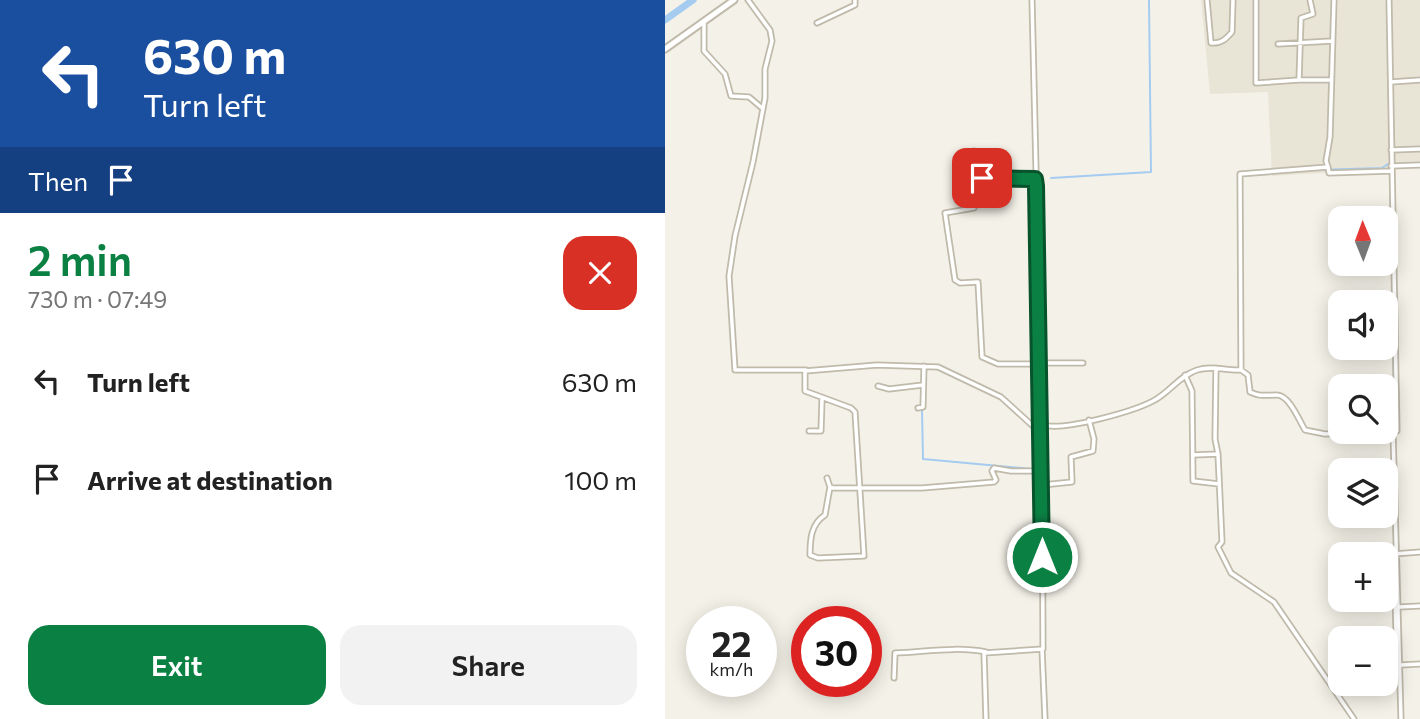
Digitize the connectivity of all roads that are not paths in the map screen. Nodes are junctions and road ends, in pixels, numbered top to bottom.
1 (734, 0) edge
2 (748, 0) edge
3 (855, 0) edge
4 (1032, 0) edge
5 (1207, 0) edge
6 (1233, 0) edge
7 (1256, 0) edge
8 (1310, 0) edge
9 (1335, 0) edge
10 (1389, 0) edge
11 (704, 21) junction
12 (817, 23) dead end
13 (1332, 41) junction
14 (1301, 43) junction
15 (1279, 44) dead end
16 (665, 49) edge
17 (1299, 80) junction
18 (1330, 80) junction
19 (1420, 80) edge
20 (1391, 82) junction
21 (762, 107) junction
22 (1420, 149) edge
23 (1391, 150) junction
24 (974, 151) dead end
25 (1420, 165) edge
26 (1328, 167) junction
27 (1392, 168) junction
28 (974, 179) junction
29 (1035, 179) junction
30 (1039, 363) junction
31 (1083, 363) dead end
32 (924, 366) junction
33 (1216, 368) junction
34 (808, 370) junction
35 (1241, 370) junction
36 (1394, 374) edge
37 (1185, 375) junction
38 (923, 385) junction
39 (879, 386) dead end
40 (822, 399) junction
41 (918, 408) dead end
42 (1089, 420) junction
43 (1042, 424) junction
44 (1041, 430) junction
45 (809, 431) dead end
46 (1328, 434) edge
47 (1395, 444) edge
48 (1218, 454) junction
49 (1193, 455) junction
50 (1041, 471) junction
51 (827, 478) dead end
52 (1042, 485) junction
53 (1220, 485) junction
54 (830, 486) junction
55 (859, 488) junction
56 (1398, 542) edge
57 (1420, 551) edge
58 (1398, 552) joint
59 (1420, 606) edge
60 (1399, 607) junction
61 (1042, 649) junction
62 (986, 652) junction
63 (1420, 664) edge
64 (1400, 665) junction
65 (894, 678) dead end
66 (986, 719) edge
67 (1045, 719) edge
68 (1354, 719) edge
69 (1401, 719) edge

1 - 11 street
2 - 21 street
3 - 12 street
4 - 29 street
5 - 6 street
7 - 17 street
8 - 14 street
9 - 13 street
10 - 20 street
11 - 16 street
11 - 21 street
13 - 14 street
13 - 18 street
14 - 15 street
14 - 17 street
17 - 18 street
18 - 26 street
19 - 20 street
20 - 23 street
21 - 34 street
22 - 23 street
23 - 27 street
24 - 28 street
25 - 27 street
26 - 27 street
26 - 35 street
27 - 36 street
28 - 29 street
28 - 30 street
29 - 30 street
30 - 31 street
30 - 43 street
32 - 34 street
32 - 38 street
32 - 44 street
33 - 35 street
33 - 37 street
33 - 48 street
34 - 40 street
35 - 46 street
37 - 42 street
37 - 49 street
38 - 39 street
38 - 41 street
40 - 45 street
40 - 55 street
42 - 43 street
42 - 52 street
43 - 44 street
44 - 50 street
47 - 56 street
48 - 49 street
48 - 53 street
49 - 53 street
50 - 52 street
50 - 55 street
51 - 54 street
52 - 61 street
53 - 68 street
54 - 55 street
54 - 55 street
57 - 58 street
58 - 60 street
59 - 60 street
60 - 64 street
61 - 62 street
61 - 67 street
62 - 65 street
62 - 66 street
63 - 64 street
64 - 69 street

